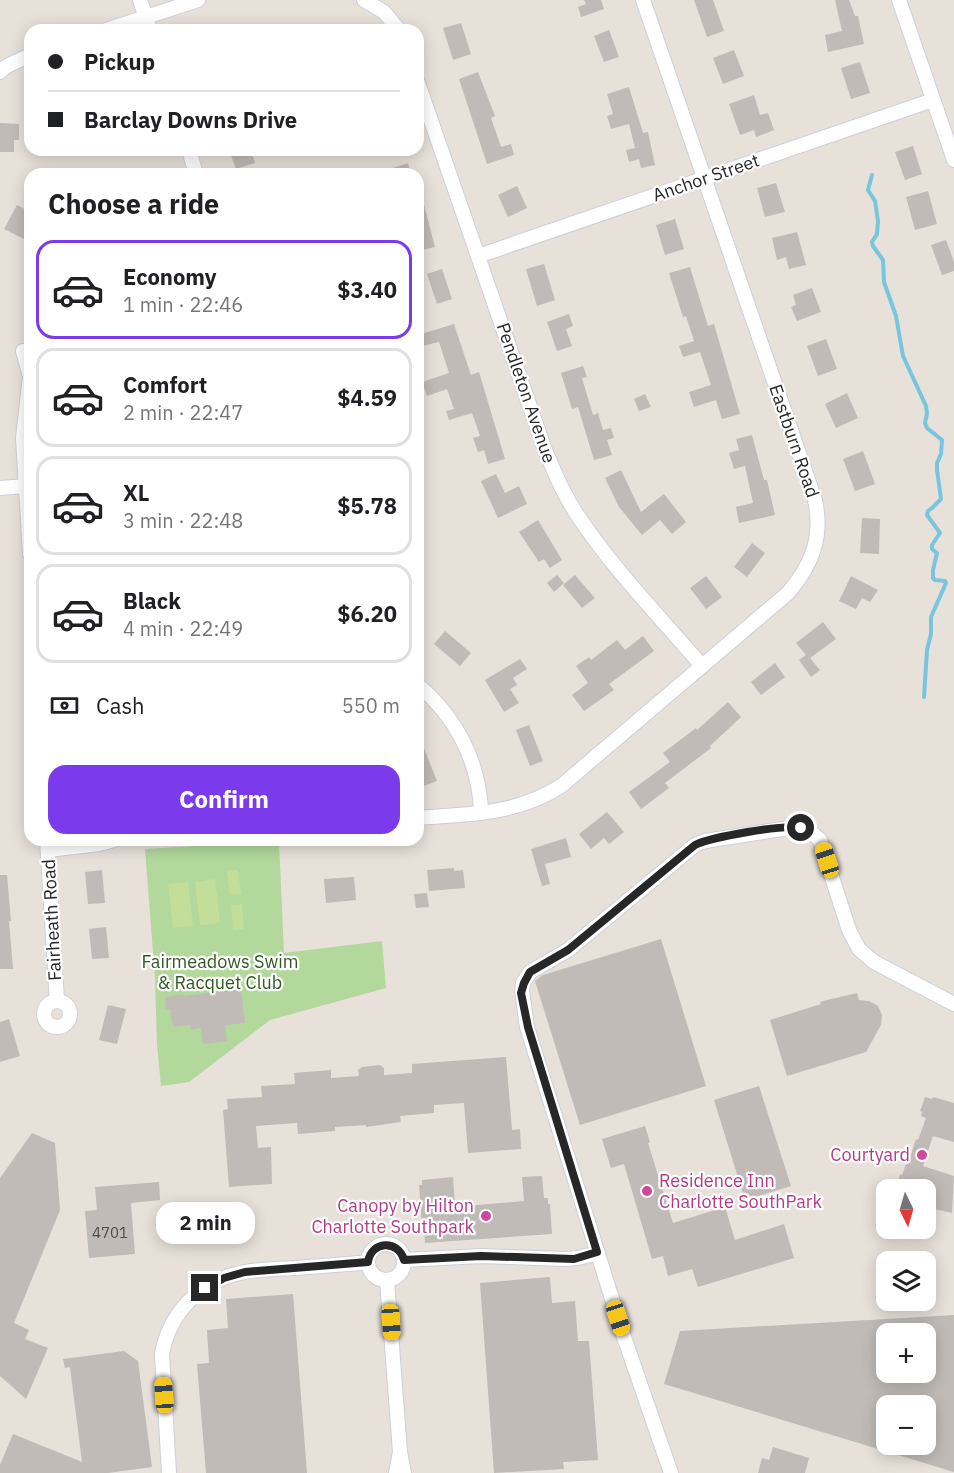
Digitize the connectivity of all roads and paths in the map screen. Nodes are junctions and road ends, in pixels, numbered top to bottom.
1 (140, 0) edge
2 (198, 0) edge
3 (364, 0) edge
4 (643, 0) edge
5 (899, 0) edge
6 (148, 23) edge
7 (394, 24) edge
8 (24, 58) edge
9 (0, 72) edge
10 (424, 100) edge
11 (933, 100) junction
12 (954, 160) edge
13 (705, 179) junction
14 (478, 256) junction
15 (23, 351) dead end
16 (24, 355) edge
17 (24, 429) edge
18 (24, 454) edge
19 (24, 486) edge
20 (0, 488) edge
21 (702, 666) junction
22 (424, 691) edge
23 (481, 813) junction
24 (424, 818) edge
25 (47, 846) edge
26 (57, 1001) dead end
27 (954, 1004) edge
28 (597, 1252) junction
29 (404, 1260) junction
30 (368, 1262) junction
31 (387, 1280) junction
32 (400, 1452) junction
33 (170, 1473) edge
34 (396, 1473) edge
35 (404, 1473) edge
36 (671, 1473) edge

1 - 6 street
2 - 6 street
3 - 7 street
4 - 13 street, Eastburn Road
5 - 11 street
8 - 9 street
10 - 14 street, Pendleton Avenue
11 - 12 street
11 - 13 street, Anchor Street
13 - 14 street, Anchor Street
13 - 21 street, Eastburn Road
14 - 21 street, Pendleton Avenue
15 - 16 street
17 - 18 street
19 - 20 street
21 - 23 street, Eastburn Road
22 - 23 street
23 - 24 street, Eastburn Road
25 - 26 street, Fairheath Road
27 - 28 street
28 - 29 street
28 - 36 street
29 - 30 street
29 - 31 street
30 - 31 street
30 - 33 street
31 - 32 street
32 - 34 street
32 - 35 street

